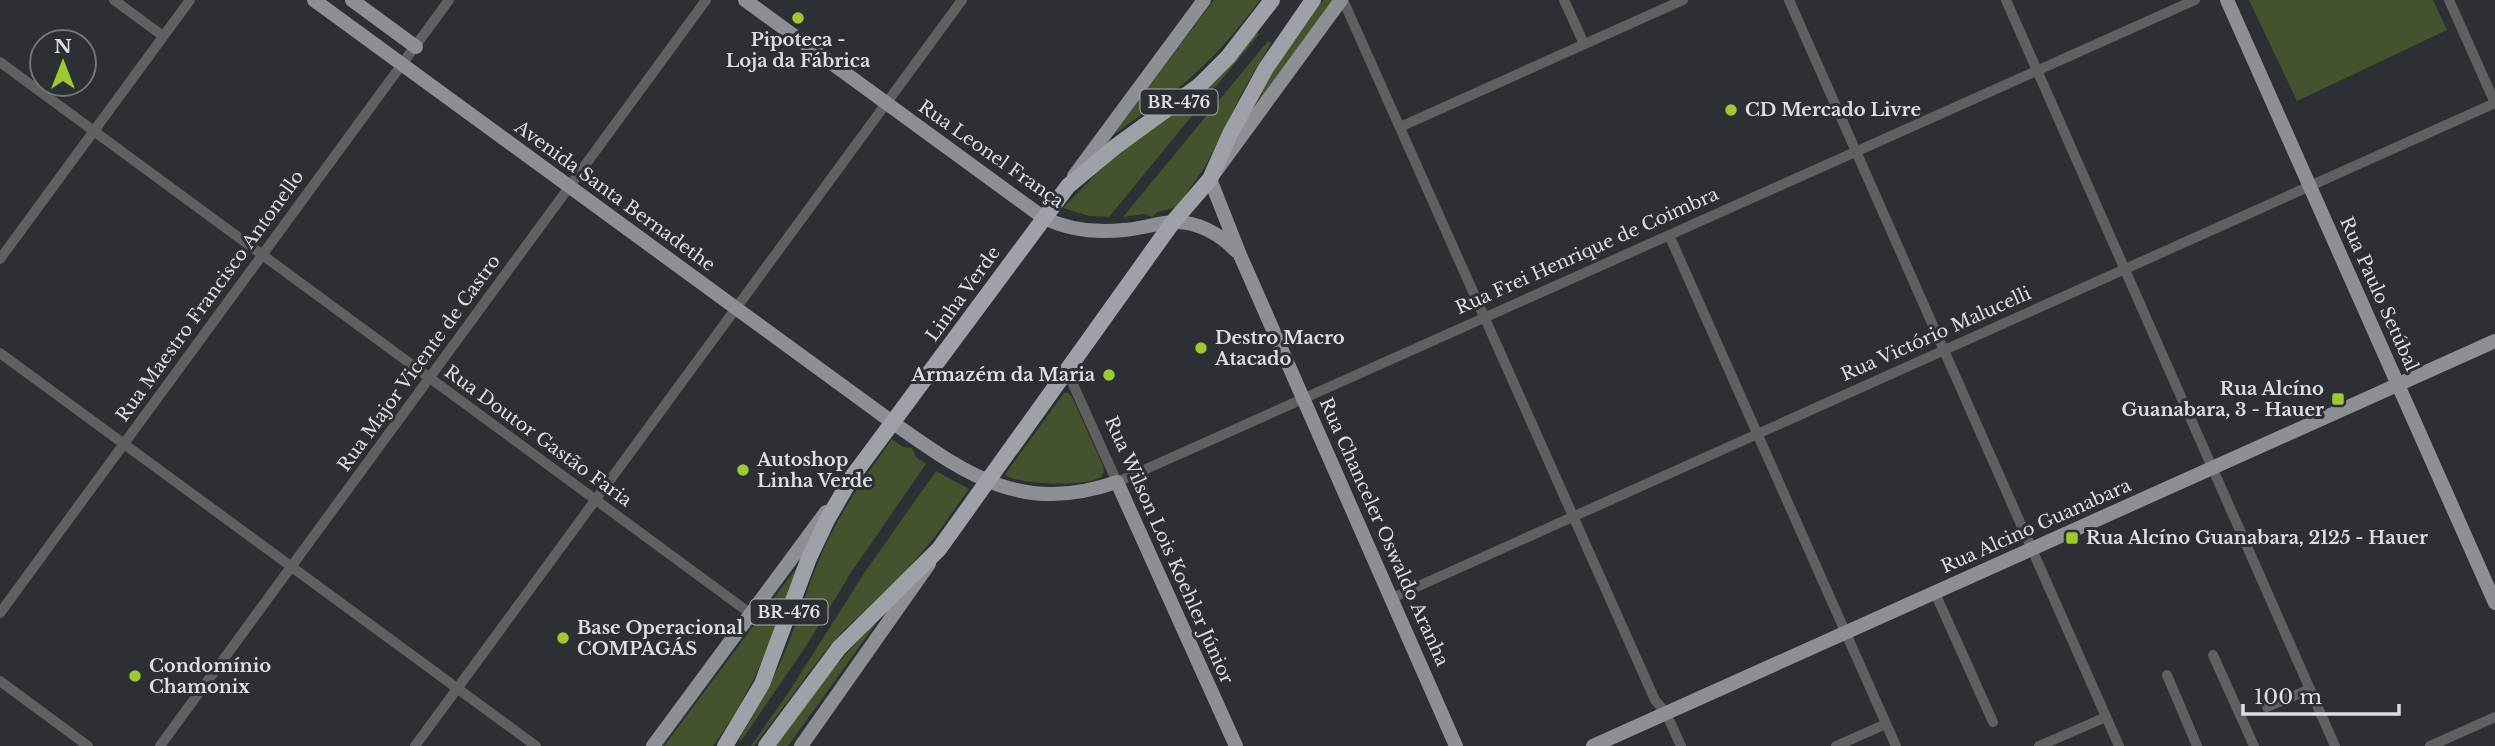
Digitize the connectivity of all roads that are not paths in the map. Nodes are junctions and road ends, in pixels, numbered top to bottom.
1 (114, 0) edge
2 (190, 0) edge
3 (314, 0) edge
4 (352, 0) edge
5 (449, 0) edge
6 (706, 0) edge
7 (746, 0) edge
8 (962, 0) edge
9 (1204, 0) edge
10 (1272, 0) edge
11 (1313, 0) edge
12 (1342, 0) edge
13 (1564, 0) edge
14 (1683, 0) edge
15 (1789, 0) edge
16 (2006, 0) edge
17 (2195, 0) edge
18 (2227, 0) edge
19 (2449, 0) edge
20 (163, 36) junction
21 (1584, 44) junction
22 (415, 47) junction
23 (0, 62) edge
24 (402, 65) junction
25 (2037, 71) junction
26 (886, 103) junction
27 (2495, 103) edge
28 (1400, 127) junction
29 (94, 131) junction
30 (1856, 152) junction
31 (1210, 179) junction
32 (1068, 186) junction
33 (2310, 186) junction
34 (570, 187) junction
35 (1044, 218) junction
36 (1173, 222) junction
37 (1669, 235) junction
38 (262, 255) junction
39 (1240, 255) junction
40 (0, 259) edge
41 (2124, 269) junction
42 (736, 308) junction
43 (1485, 318) junction
44 (2495, 341) edge
45 (1944, 350) junction
46 (0, 353) edge
47 (1067, 371) junction
48 (430, 378) junction
49 (2398, 385) junction
50 (1305, 398) junction
51 (892, 422) junction
52 (1757, 434) junction
53 (124, 444) junction
54 (2212, 468) junction
55 (852, 477) junction
56 (1117, 482) junction
57 (987, 483) junction
58 (596, 500) junction
59 (1573, 517) junction
60 (939, 549) junction
61 (2032, 549) junction
62 (292, 567) junction
63 (1935, 593) junction
64 (1392, 598) junction
65 (2495, 603) edge
66 (0, 612) edge
67 (751, 614) junction
68 (1846, 633) junction
69 (2213, 655) dead end
70 (2166, 675) dead end
71 (0, 681) edge
72 (457, 689) junction
73 (2309, 689) junction
74 (2267, 707) dead end
75 (1667, 713) junction
76 (2106, 717) junction
77 (2495, 717) edge
78 (1993, 722) dead end
79 (1886, 724) junction
80 (88, 746) edge
81 (160, 746) edge
82 (415, 746) edge
83 (536, 746) edge
84 (653, 746) edge
85 (725, 746) edge
86 (766, 746) edge
87 (801, 746) edge
88 (1236, 746) edge
89 (1456, 746) edge
90 (1593, 746) edge
91 (1681, 746) edge
92 (1836, 746) edge
93 (1896, 746) edge
94 (2039, 746) edge
95 (2119, 746) edge
96 (2197, 746) edge
97 (2254, 746) edge
98 (2335, 746) edge
99 (2430, 746) edge

1 - 20 street
2 - 20 street
3 - 24 main road, Avenida Santa Bernadethe
4 - 22 main road
5 - 22 street, Rua Maestro Francisco Antonello
6 - 34 street, Rua Major Vicente de Castro
7 - 26 main road, Rua Leonel França
8 - 26 street
9 - 32 main road
10 - 32 highway, Linha Verde / BR-476
11 - 31 highway, BR-476
12 - 28 street
12 - 31 main road
13 - 21 street
14 - 21 street
15 - 30 street
16 - 25 street
17 - 25 street, Rua Frei Henrique de Coimbra
18 - 33 main road, Rua Paulo Setúbal
19 - 27 street
20 - 29 street
21 - 28 street
22 - 24 street, Rua Maestro Francisco Antonello
23 - 29 street, Rua Doutor Gastão Faria
24 - 34 main road, Avenida Santa Bernadethe
24 - 38 street, Rua Maestro Francisco Antonello
25 - 30 street, Rua Frei Henrique de Coimbra
25 - 41 street
26 - 35 main road, Rua Leonel França
26 - 42 street
27 - 33 street, Rua Victório Malucelli
28 - 43 street
29 - 38 street, Rua Doutor Gastão Faria
29 - 40 street
30 - 37 street, Rua Frei Henrique de Coimbra
30 - 45 street
31 - 36 highway, BR-476
31 - 39 main road, Rua Chanceler Oswaldo Aranha
32 - 35 highway, Linha Verde / BR-476
33 - 41 street, Rua Victório Malucelli
33 - 49 main road, Rua Paulo Setúbal
34 - 42 main road, Avenida Santa Bernadethe
34 - 48 street, Rua Major Vicente de Castro
35 - 36 main road, Rua Leonel França
35 - 51 highway, Linha Verde / BR-476
36 - 39 main road, Rua Leonel França
36 - 47 highway, BR-476
37 - 43 street, Rua Frei Henrique de Coimbra
37 - 52 street
38 - 48 street, Rua Doutor Gastão Faria
38 - 53 street, Rua Maestro Francisco Antonello
39 - 50 main road, Rua Chanceler Oswaldo Aranha
41 - 45 street, Rua Victório Malucelli
41 - 54 street
42 - 51 main road, Avenida Santa Bernadethe
42 - 58 street
43 - 50 street, Rua Frei Henrique de Coimbra
43 - 59 street
44 - 49 main road, Rua Alcino Guanabara
45 - 52 street, Rua Victório Malucelli
45 - 61 street
46 - 53 street
47 - 56 street, Rua Wilson Lois Koehler Júnior
47 - 57 highway, BR-476
48 - 58 street, Rua Doutor Gastão Faria
48 - 62 street, Rua Major Vicente de Castro
49 - 54 main road, Rua Alcino Guanabara
49 - 65 main road, Rua Paulo Setúbal
50 - 56 street, Rua Frei Henrique de Coimbra
50 - 64 main road, Rua Chanceler Oswaldo Aranha
51 - 55 highway, Linha Verde / BR-476
51 - 57 main road, Avenida Santa Bernadethe
52 - 59 street, Rua Victório Malucelli
52 - 68 street
53 - 62 street
53 - 66 street, Rua Maestro Francisco Antonello
54 - 61 main road, Rua Alcino Guanabara
54 - 73 street
55 - 67 main road
55 - 85 highway, Linha Verde / BR-476
56 - 57 main road, Rua Frei Henrique de Coimbra
56 - 88 main road, Rua Wilson Lois Koehler Júnior
57 - 60 highway, BR-476
58 - 67 street, Rua Doutor Gastão Faria
58 - 72 street
59 - 64 street, Rua Victório Malucelli
59 - 75 street
60 - 86 highway, BR-476
60 - 87 main road
61 - 63 main road, Rua Alcino Guanabara
61 - 76 street
62 - 72 street
62 - 81 street, Rua Major Vicente de Castro
63 - 68 main road, Rua Alcino Guanabara
63 - 78 street
64 - 89 main road, Rua Chanceler Oswaldo Aranha
67 - 84 main road
68 - 75 main road, Rua Alcino Guanabara
68 - 79 street
69 - 97 street
70 - 96 street
71 - 80 street
72 - 82 street
72 - 83 street
73 - 74 street
73 - 98 street
75 - 90 main road, Rua Alcino Guanabara
75 - 91 street
76 - 94 street
76 - 95 street
77 - 99 street
79 - 92 street
79 - 93 street

